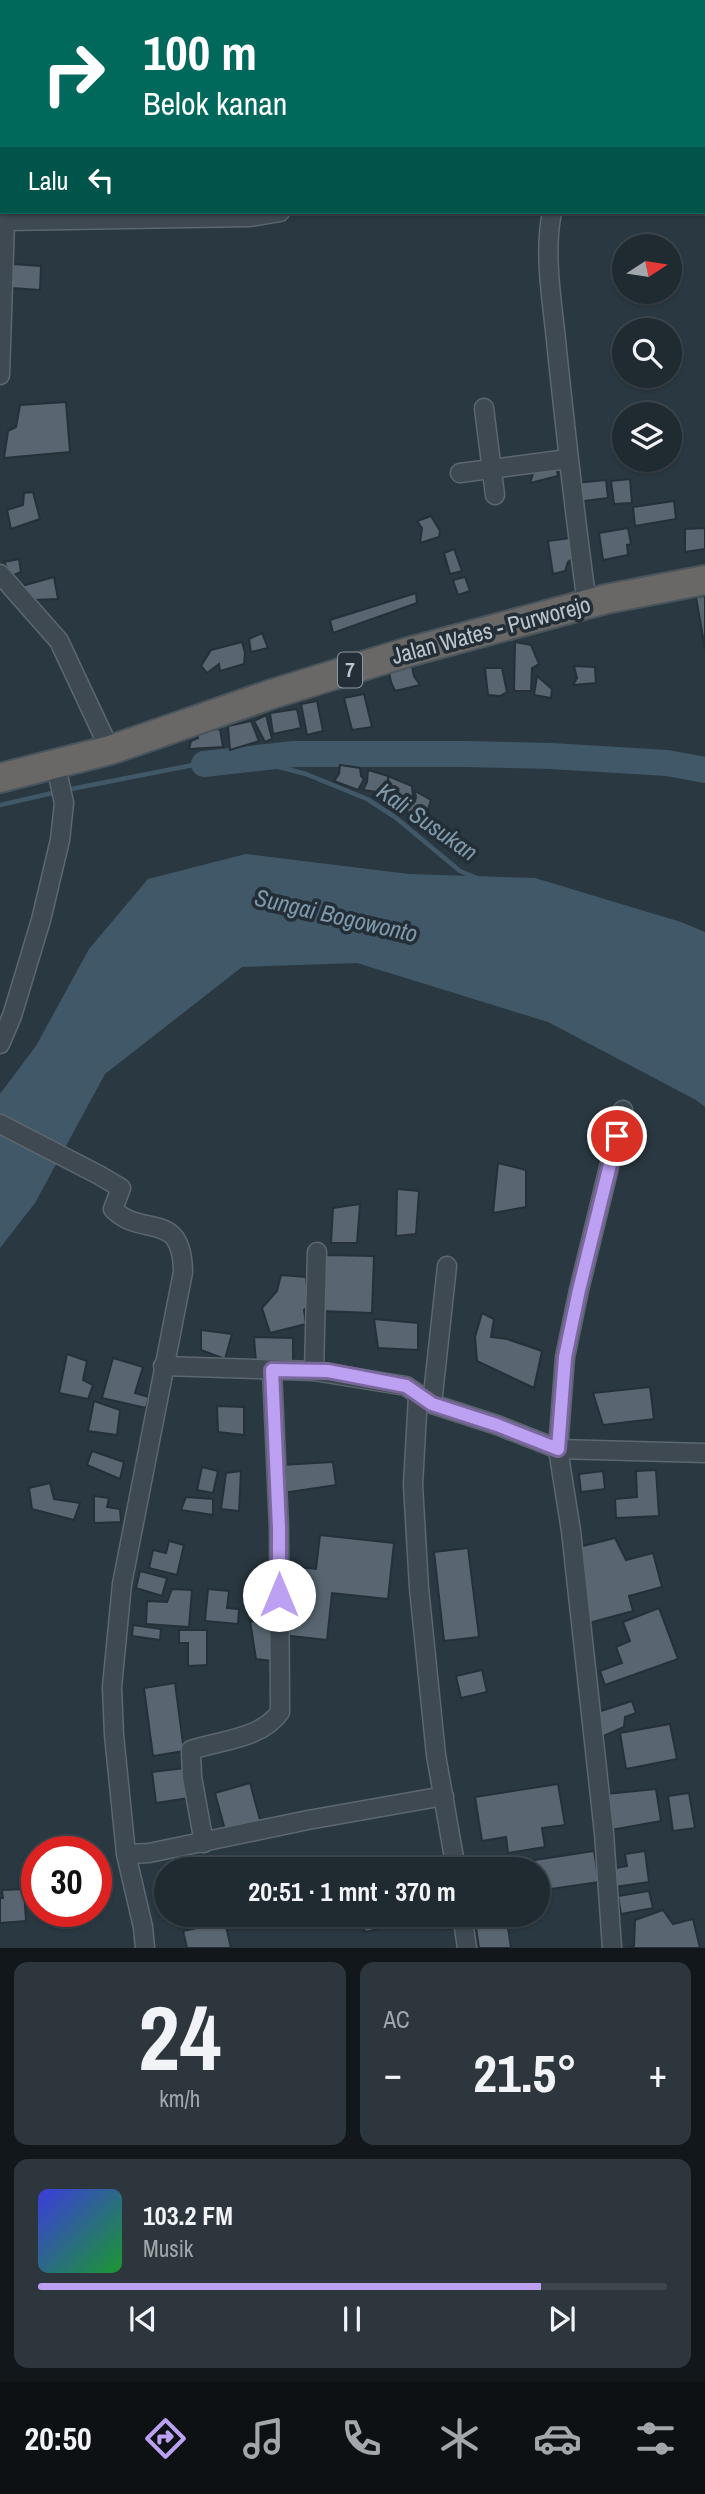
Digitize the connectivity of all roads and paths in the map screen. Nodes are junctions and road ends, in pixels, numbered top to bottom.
1 (268, 214) edge
2 (552, 214) edge
3 (2, 220) edge
4 (0, 375) edge
5 (484, 408) dead end
6 (568, 459) junction
7 (492, 469) junction
8 (460, 473) dead end
9 (495, 495) dead end
10 (0, 574) edge
11 (705, 580) edge
12 (587, 603) junction
13 (110, 750) junction
14 (57, 772) junction
15 (0, 778) edge
16 (0, 1044) edge
17 (623, 1110) dead end
18 (0, 1124) edge
19 (317, 1252) dead end
20 (447, 1266) dead end
21 (163, 1366) junction
22 (272, 1370) junction
23 (314, 1371) junction
24 (425, 1400) junction
25 (558, 1449) junction
26 (705, 1453) edge
27 (444, 1796) junction
28 (204, 1843) junction
29 (126, 1854) junction
30 (454, 1857) edge
31 (464, 1927) edge
32 (145, 1948) edge
33 (467, 1948) edge
34 (612, 1948) edge

1 - 3 street
2 - 6 street
3 - 4 street
5 - 7 street
6 - 7 street
6 - 12 street
7 - 8 street
7 - 9 street
10 - 13 street
11 - 12 highway, Jalan Wates - Purworejo / 7
12 - 13 highway, Jalan Wates - Purworejo / 7
13 - 14 highway, Jalan Wates - Purworejo / 7
14 - 15 highway, Jalan Wates - Purworejo / 7
14 - 16 street
17 - 25 street
18 - 21 street
19 - 23 street
20 - 24 street
21 - 22 street
21 - 29 street
22 - 23 street
22 - 28 street
23 - 24 street
24 - 25 street
24 - 27 street
25 - 26 street
25 - 34 street
27 - 28 street
27 - 30 street
28 - 29 street
29 - 32 street
31 - 33 street

